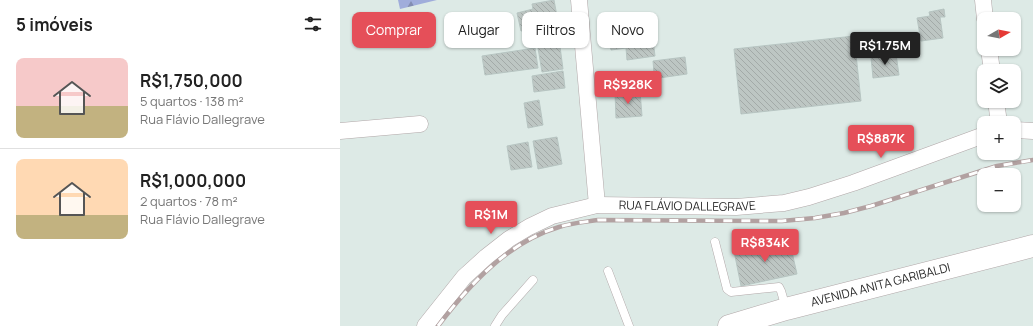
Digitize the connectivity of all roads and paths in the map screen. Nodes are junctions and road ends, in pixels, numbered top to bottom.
1 (580, 0) edge
2 (982, 0) edge
3 (984, 12) edge
4 (420, 124) dead end
5 (1021, 130) edge
6 (340, 131) edge
7 (1033, 131) edge
8 (977, 138) edge
9 (597, 205) junction
10 (716, 242) dead end
11 (1033, 246) edge
12 (608, 271) dead end
13 (533, 280) dead end
14 (786, 309) junction
15 (424, 326) edge
16 (495, 326) edge
17 (630, 326) edge
18 (729, 326) edge

1 - 9 street
2 - 3 street
4 - 6 street
5 - 7 street
8 - 9 street, RUA FLÁVIO DALLEGRAVE
9 - 15 street, RUA FLÁVIO DALLEGRAVE
10 - 14 lane
11 - 14 main road, AVENIDA ANITA GARIBALDI
12 - 17 lane
13 - 16 lane
14 - 18 main road, AVENIDA ANITA GARIBALDI

